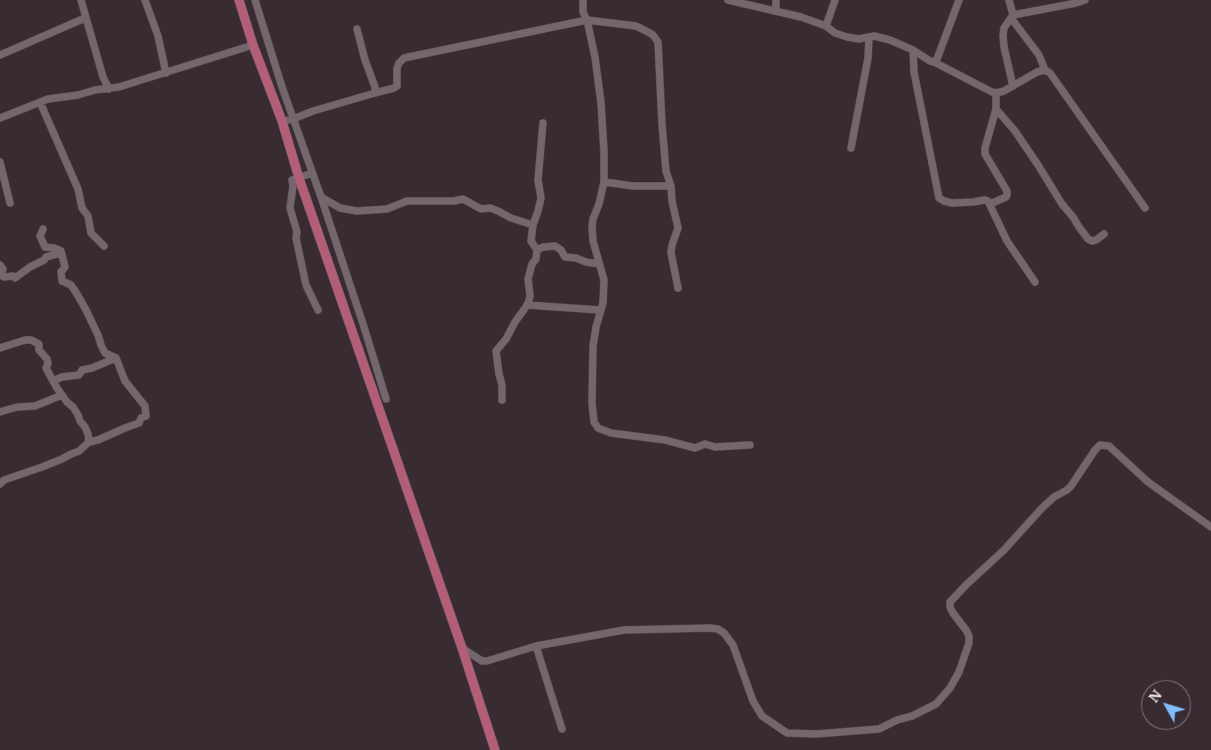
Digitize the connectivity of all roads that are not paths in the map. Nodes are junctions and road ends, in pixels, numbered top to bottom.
1 (81, 0) edge
2 (145, 0) edge
3 (239, 0) edge
4 (255, 0) edge
5 (583, 0) edge
6 (728, 0) edge
7 (776, 0) edge
8 (835, 0) edge
9 (959, 0) edge
10 (1009, 0) edge
11 (1085, 0) edge
12 (776, 10) junction
13 (1012, 17) junction
14 (85, 18) junction
15 (587, 20) junction
16 (826, 26) junction
17 (357, 29) dead end
18 (869, 38) junction
19 (253, 45) junction
20 (913, 50) junction
21 (0, 55) edge
22 (934, 62) junction
23 (1045, 70) junction
24 (166, 73) junction
25 (1013, 86) junction
26 (109, 89) junction
27 (375, 93) junction
28 (996, 93) junction
29 (40, 102) junction
30 (996, 109) junction
31 (0, 118) edge
32 (294, 119) junction
33 (282, 121) junction
34 (543, 123) dead end
35 (851, 148) dead end
36 (0, 162) edge
37 (312, 174) junction
38 (299, 178) junction
39 (604, 182) junction
40 (671, 186) junction
41 (321, 197) junction
42 (10, 203) dead end
43 (990, 204) junction
44 (1145, 208) dead end
45 (533, 225) junction
46 (43, 229) dead end
47 (1104, 234) dead end
48 (104, 246) dead end
49 (45, 247) junction
50 (537, 250) junction
51 (61, 253) junction
52 (37, 264) junction
53 (599, 264) junction
54 (0, 266) edge
55 (1035, 282) dead end
56 (678, 288) dead end
57 (527, 305) junction
58 (318, 310) dead end
59 (600, 310) junction
60 (0, 348) edge
61 (116, 358) junction
62 (53, 381) junction
63 (62, 395) junction
64 (386, 399) dead end
65 (502, 400) dead end
66 (0, 412) edge
67 (89, 442) junction
68 (750, 445) dead end
69 (1, 479) edge
70 (1211, 527) edge
71 (536, 646) junction
72 (462, 648) junction
73 (562, 729) dead end
74 (495, 750) edge

1 - 14 street
2 - 24 street
3 - 19 main road
4 - 32 street
5 - 15 street
6 - 12 street
7 - 12 street
8 - 16 street
9 - 22 street
10 - 13 street
11 - 13 street
12 - 16 street
13 - 23 street
13 - 25 street
14 - 21 street
14 - 26 street
15 - 27 street
15 - 39 street
15 - 40 street
16 - 18 street
17 - 27 street
18 - 20 street
18 - 35 street
19 - 24 street
19 - 33 main road
20 - 22 street
20 - 43 street
22 - 28 street
23 - 25 street
23 - 44 street
24 - 26 street
25 - 28 street
26 - 29 street
27 - 32 street
28 - 30 street
29 - 31 street
29 - 48 street
30 - 43 street
30 - 47 street
32 - 33 street
32 - 37 street
33 - 38 main road
34 - 45 street
36 - 42 street
37 - 38 street
37 - 41 street
38 - 58 street
38 - 72 main road
39 - 40 street
39 - 53 street
40 - 56 street
41 - 45 street
41 - 64 street
43 - 55 street
45 - 50 street
46 - 49 street
49 - 51 street
49 - 52 street
50 - 53 street
50 - 57 street
51 - 52 street
51 - 61 street
52 - 54 street
53 - 59 street
57 - 59 street
57 - 65 street
59 - 68 street
60 - 62 street
61 - 62 street
61 - 67 street
62 - 63 street
63 - 66 street
63 - 67 street
67 - 69 street
70 - 71 street
71 - 72 street
71 - 73 street
72 - 74 main road

